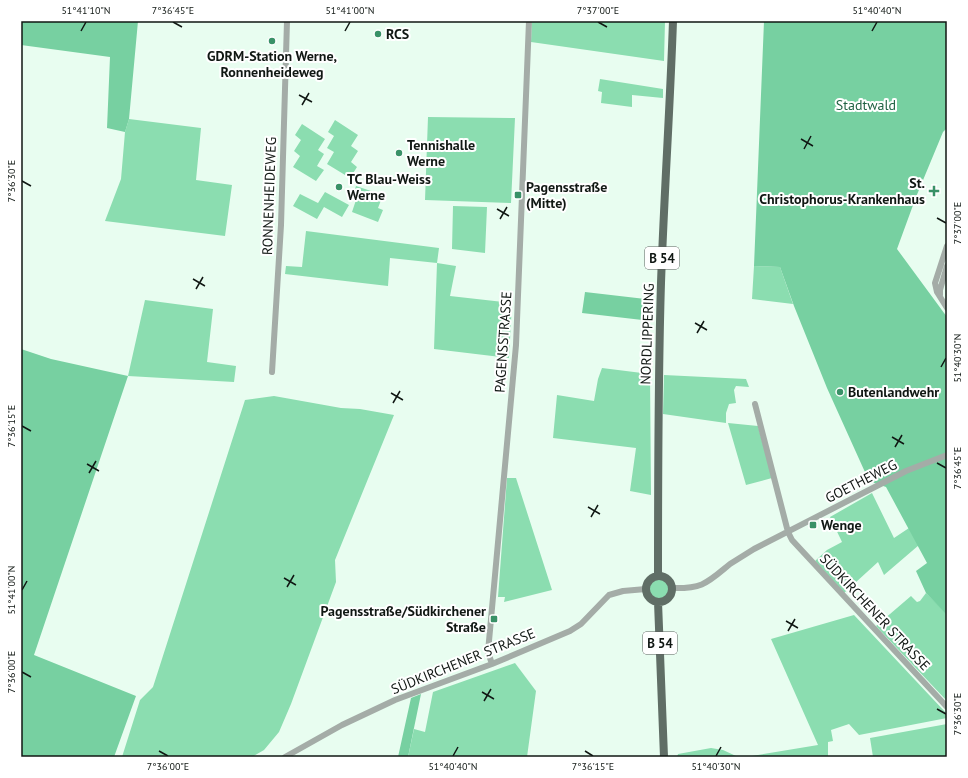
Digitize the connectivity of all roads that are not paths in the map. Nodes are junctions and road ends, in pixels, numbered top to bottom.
1 (288, 21) edge
2 (529, 21) edge
3 (673, 21) edge
4 (947, 246) edge
5 (947, 266) edge
6 (945, 276) edge
7 (942, 299) junction
8 (947, 308) edge
9 (272, 372) dead end
10 (755, 404) dead end
11 (947, 455) edge
12 (788, 532) junction
13 (658, 576) junction
14 (671, 588) junction
15 (646, 589) junction
16 (658, 602) junction
17 (492, 664) junction
18 (947, 707) edge
19 (285, 757) edge
20 (664, 757) edge

1 - 9 street, RONNENHEIDEWEG
2 - 17 street, PAGENSSTRASSE
3 - 13 main road, NORDLIPPERING / B 54
4 - 7 street
5 - 6 street
6 - 7 street
7 - 8 street
10 - 12 street, SÜDKIRCHENER STRASSE
11 - 12 street, GOETHEWEG
12 - 14 street
12 - 18 street, SÜDKIRCHENER STRASSE
13 - 14 main road
13 - 15 main road
14 - 16 main road
15 - 16 main road
15 - 17 street, SÜDKIRCHENER STRASSE
16 - 20 main road, B 54
17 - 19 street, SÜDKIRCHENER STRASSE

